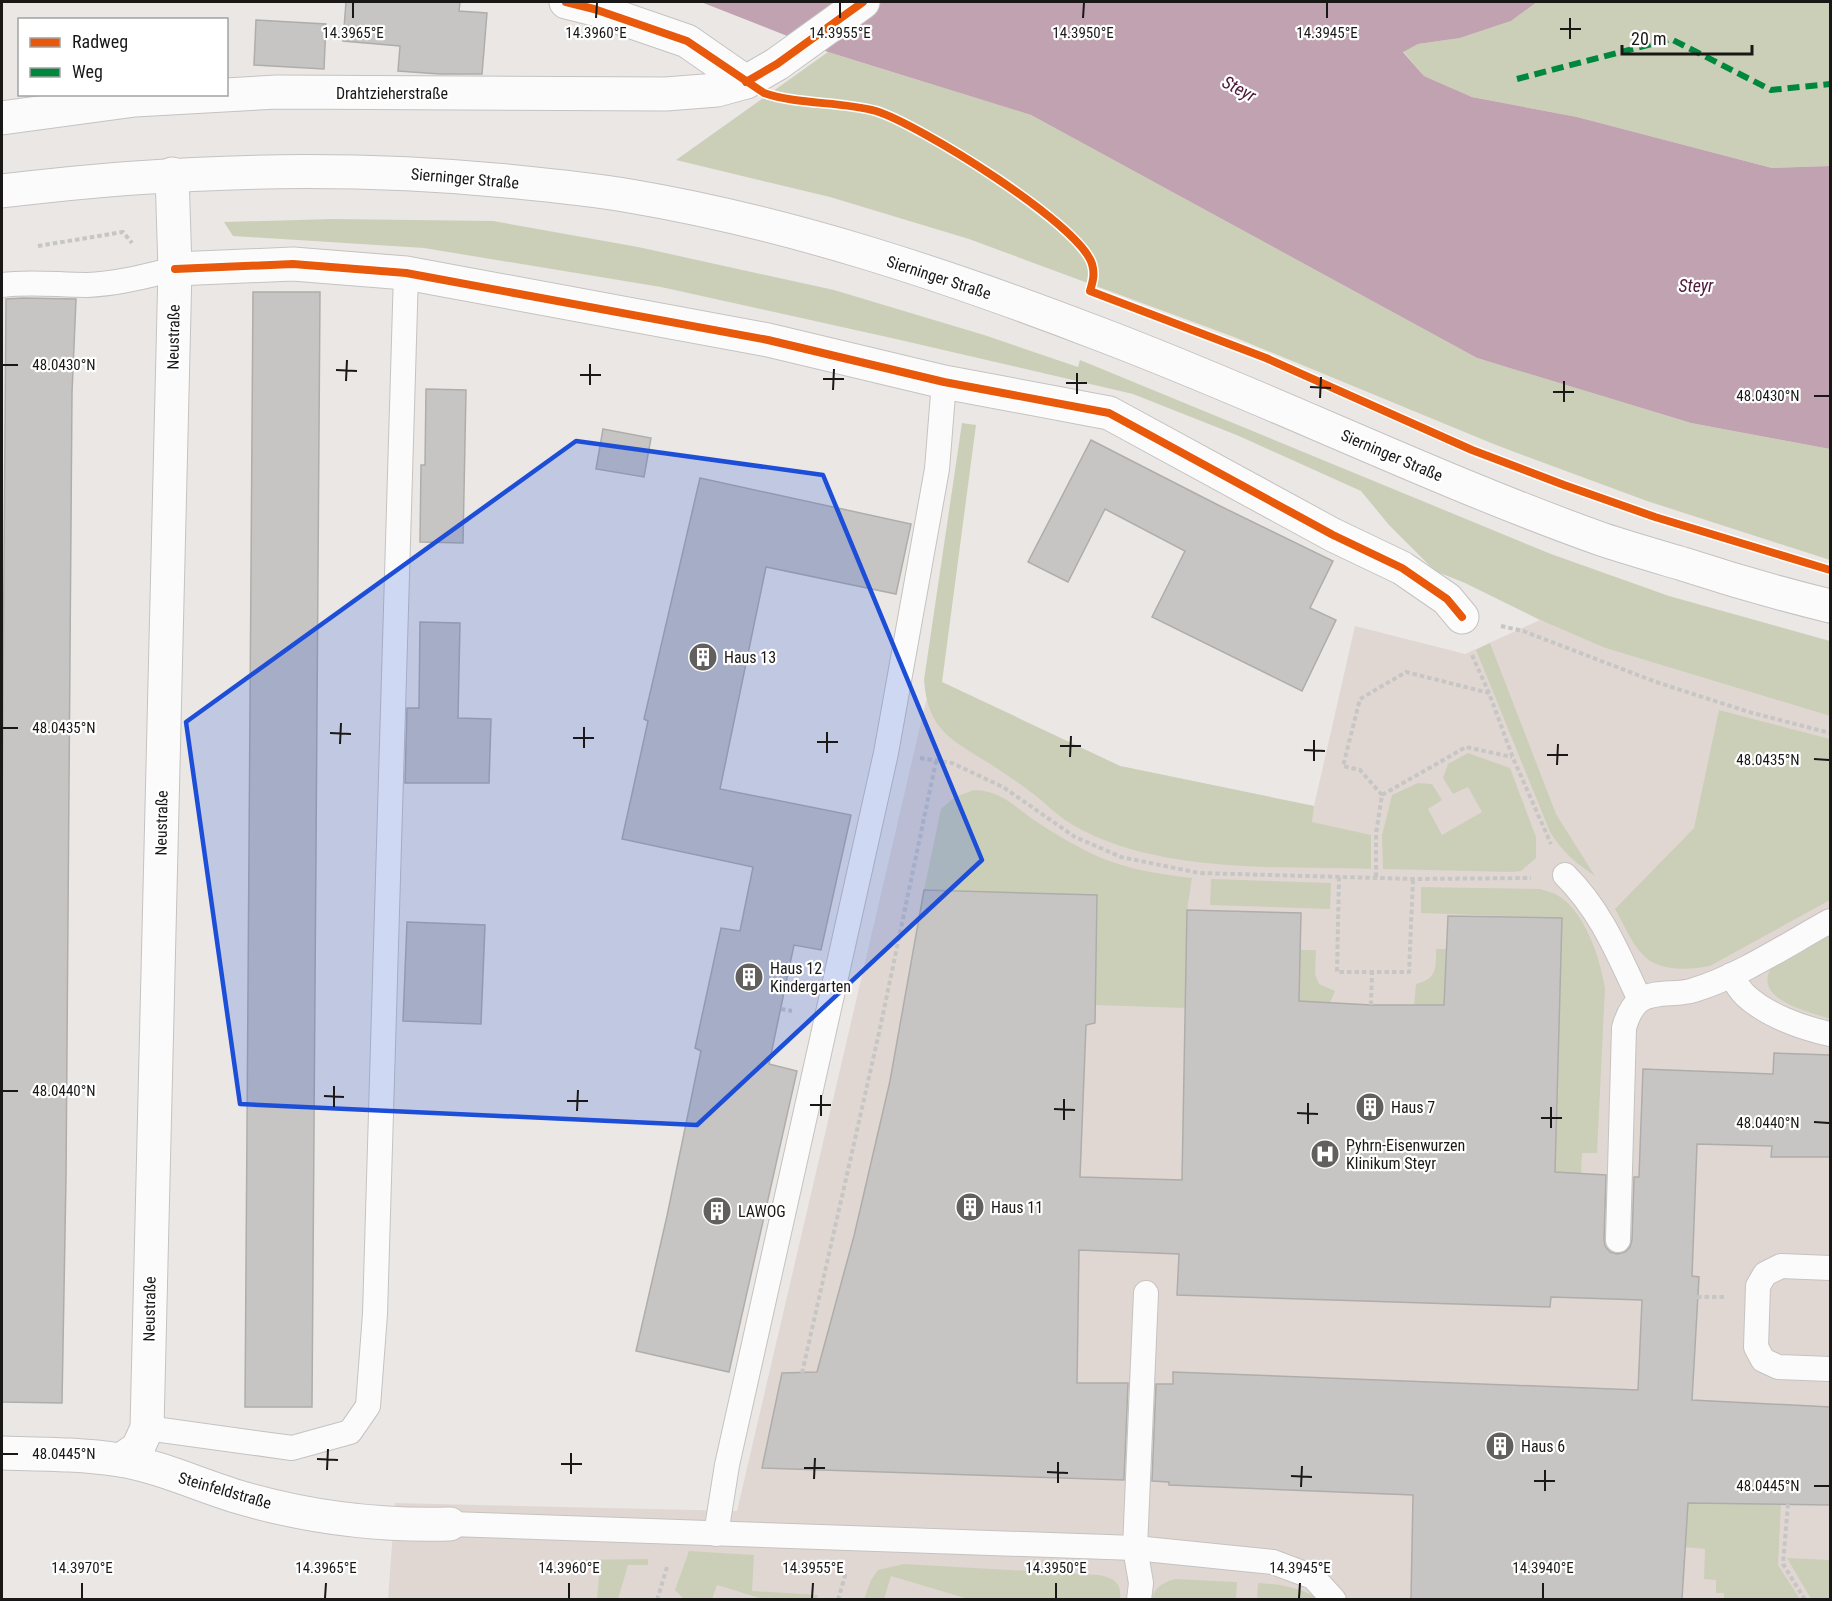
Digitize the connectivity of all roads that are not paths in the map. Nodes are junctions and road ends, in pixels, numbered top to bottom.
1 (566, 2) edge
2 (863, 2) edge
3 (746, 82) junction
4 (228, 95) edge
5 (206, 96) edge
6 (2, 118) edge
7 (172, 174) junction
8 (2, 191) edge
9 (175, 269) junction
10 (406, 273) junction
11 (2, 285) edge
12 (944, 382) junction
13 (1830, 606) edge
14 (1462, 617) road end
15 (1565, 875) road end
16 (1830, 921) edge
17 (1731, 975) junction
18 (1640, 1000) junction
19 (1830, 1034) edge
20 (1618, 1240) dead end
21 (1830, 1268) edge
22 (1146, 1293) dead end
23 (1830, 1369) edge
24 (147, 1428) junction
25 (2, 1453) edge
26 (121, 1460) junction
27 (450, 1524) joint
28 (716, 1534) junction
29 (1135, 1548) junction
30 (1138, 1599) edge
31 (1334, 1599) edge

1 - 3 street
2 - 3 street, Drahtzieherstraße
3 - 4 street, Drahtzieherstraße
5 - 6 street, Drahtzieherstraße
7 - 8 street, Sierninger Straße
7 - 9 street, Neustraße
7 - 13 street, Sierninger Straße
9 - 10 street
9 - 11 lane
9 - 24 street, Neustraße
10 - 12 street
10 - 24 lane
12 - 14 street
12 - 28 lane
15 - 18 lane
16 - 17 lane
17 - 18 lane
17 - 19 lane
18 - 20 lane
21 - 23 lane
22 - 29 lane
24 - 26 street
25 - 26 street, Steinfeldstraße
26 - 27 street, Steinfeldstraße
27 - 28 lane
28 - 29 lane
29 - 30 lane
29 - 31 lane

